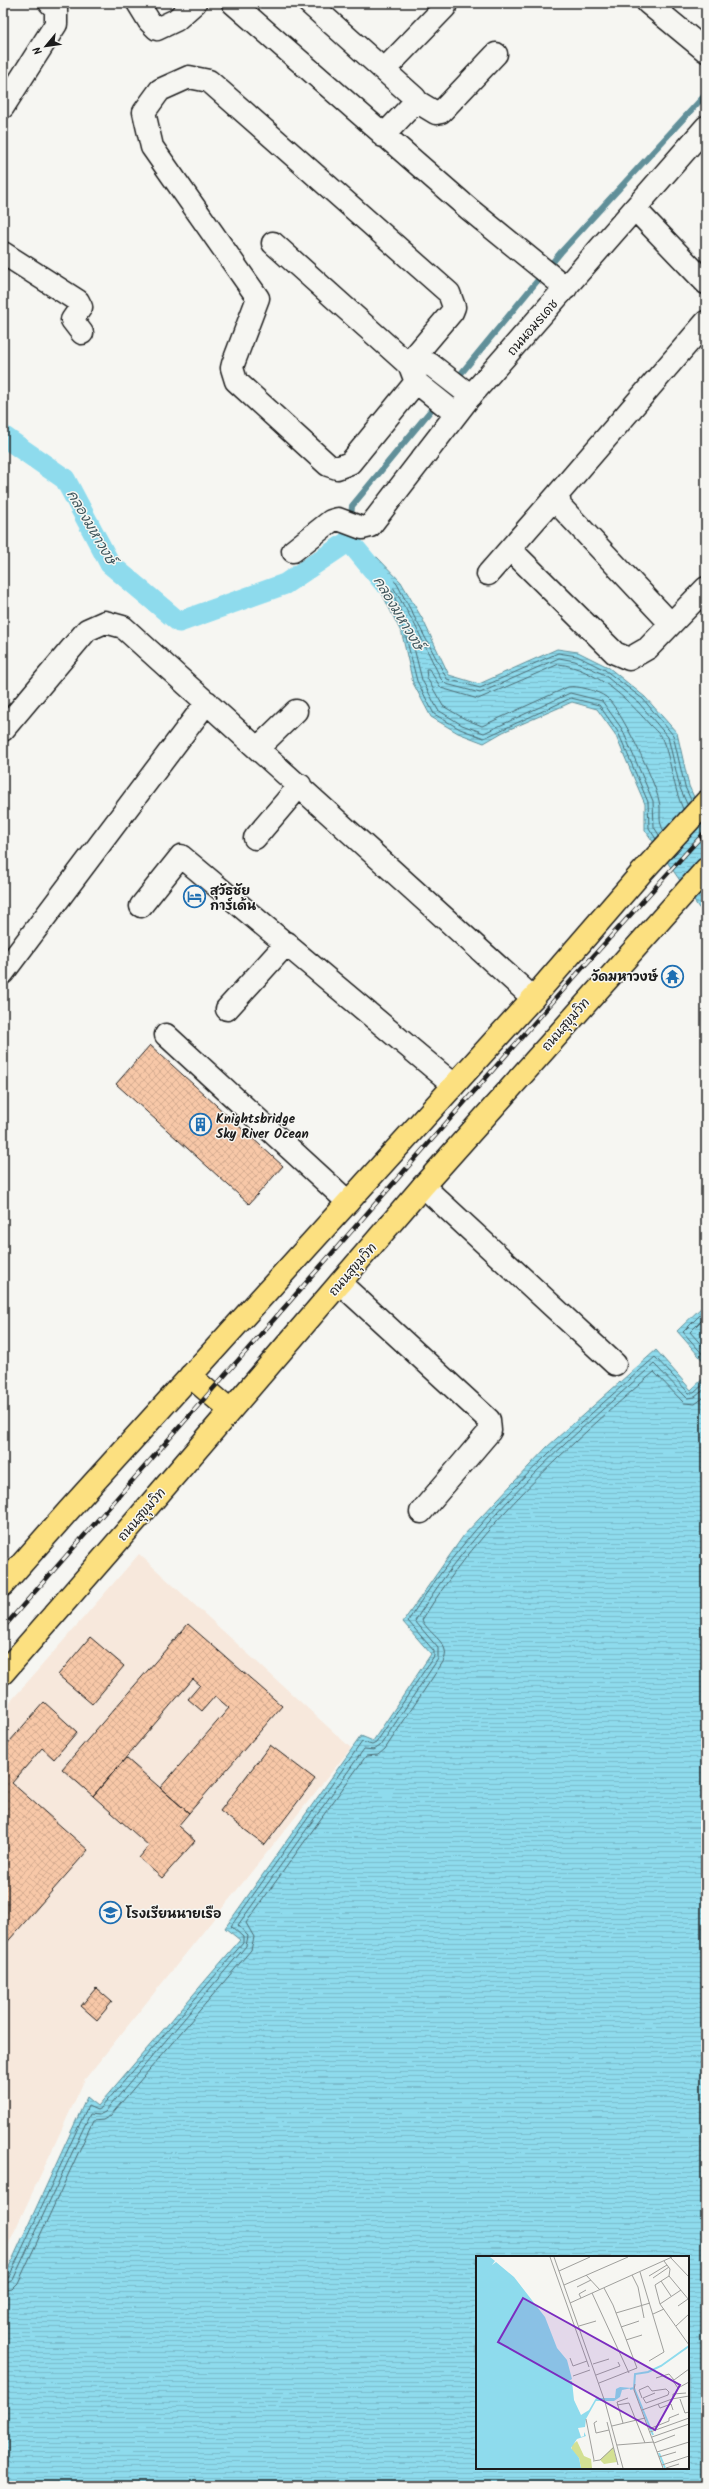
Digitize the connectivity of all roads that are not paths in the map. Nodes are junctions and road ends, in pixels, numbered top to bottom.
1 (50, 3) edge
2 (138, 3) edge
3 (195, 3) edge
4 (233, 3) edge
5 (309, 3) edge
6 (648, 3) edge
7 (445, 7) dead end
8 (706, 51) edge
9 (496, 54) dead end
10 (384, 70) junction
11 (416, 101) junction
12 (3, 107) edge
13 (706, 127) edge
14 (383, 136) junction
15 (635, 208) junction
16 (273, 243) dead end
17 (3, 253) edge
18 (552, 276) junction
19 (706, 283) edge
20 (706, 322) edge
21 (82, 333) dead end
22 (411, 371) junction
23 (461, 388) junction
24 (445, 406) junction
25 (558, 494) junction
26 (510, 549) junction
27 (293, 551) dead end
28 (488, 574) dead end
29 (706, 588) edge
30 (671, 624) junction
31 (207, 702) junction
32 (296, 711) dead end
33 (3, 730) edge
34 (258, 748) junction
35 (300, 785) junction
36 (706, 802) edge
37 (255, 838) dead end
38 (706, 868) edge
39 (141, 906) dead end
40 (287, 943) junction
41 (3, 973) edge
42 (533, 998) junction
43 (227, 1009) dead end
44 (166, 1035) dead end
45 (454, 1085) junction
46 (423, 1186) junction
47 (348, 1202) junction
48 (340, 1283) junction
49 (615, 1364) dead end
50 (190, 1376) junction
51 (230, 1410) junction
52 (421, 1512) dead end
53 (3, 1585) edge
54 (3, 1673) edge

1 - 12 street
2 - 3 street
4 - 14 street
5 - 10 street
6 - 8 street
7 - 10 street
9 - 11 street
10 - 11 street
11 - 14 street
13 - 15 street, ถนนอมรเดช
14 - 18 street
15 - 18 street, ถนนอมรเดช
15 - 19 street
16 - 22 street
17 - 21 street
18 - 23 street, ถนนอมรเดช
20 - 25 street
22 - 22 street
22 - 23 street
22 - 24 street
23 - 24 street, ถนนอมรเดช
24 - 27 street, ถนนอมรเดช
25 - 26 street
25 - 30 street
26 - 28 street
26 - 30 street
29 - 30 street
31 - 33 street
31 - 34 street
31 - 41 street
32 - 34 street
34 - 35 street
35 - 37 street
35 - 42 street
36 - 42 highway
38 - 46 highway, ถนนสุขุมวิท
39 - 40 street
40 - 43 street
40 - 45 street
42 - 45 highway
44 - 47 street
45 - 47 highway
46 - 48 highway, ถนนสุขุมวิท
46 - 49 street
47 - 50 highway
48 - 51 highway, ถนนสุขุมวิท
48 - 52 street
50 - 51 highway
50 - 53 highway
51 - 54 highway, ถนนสุขุมวิท

